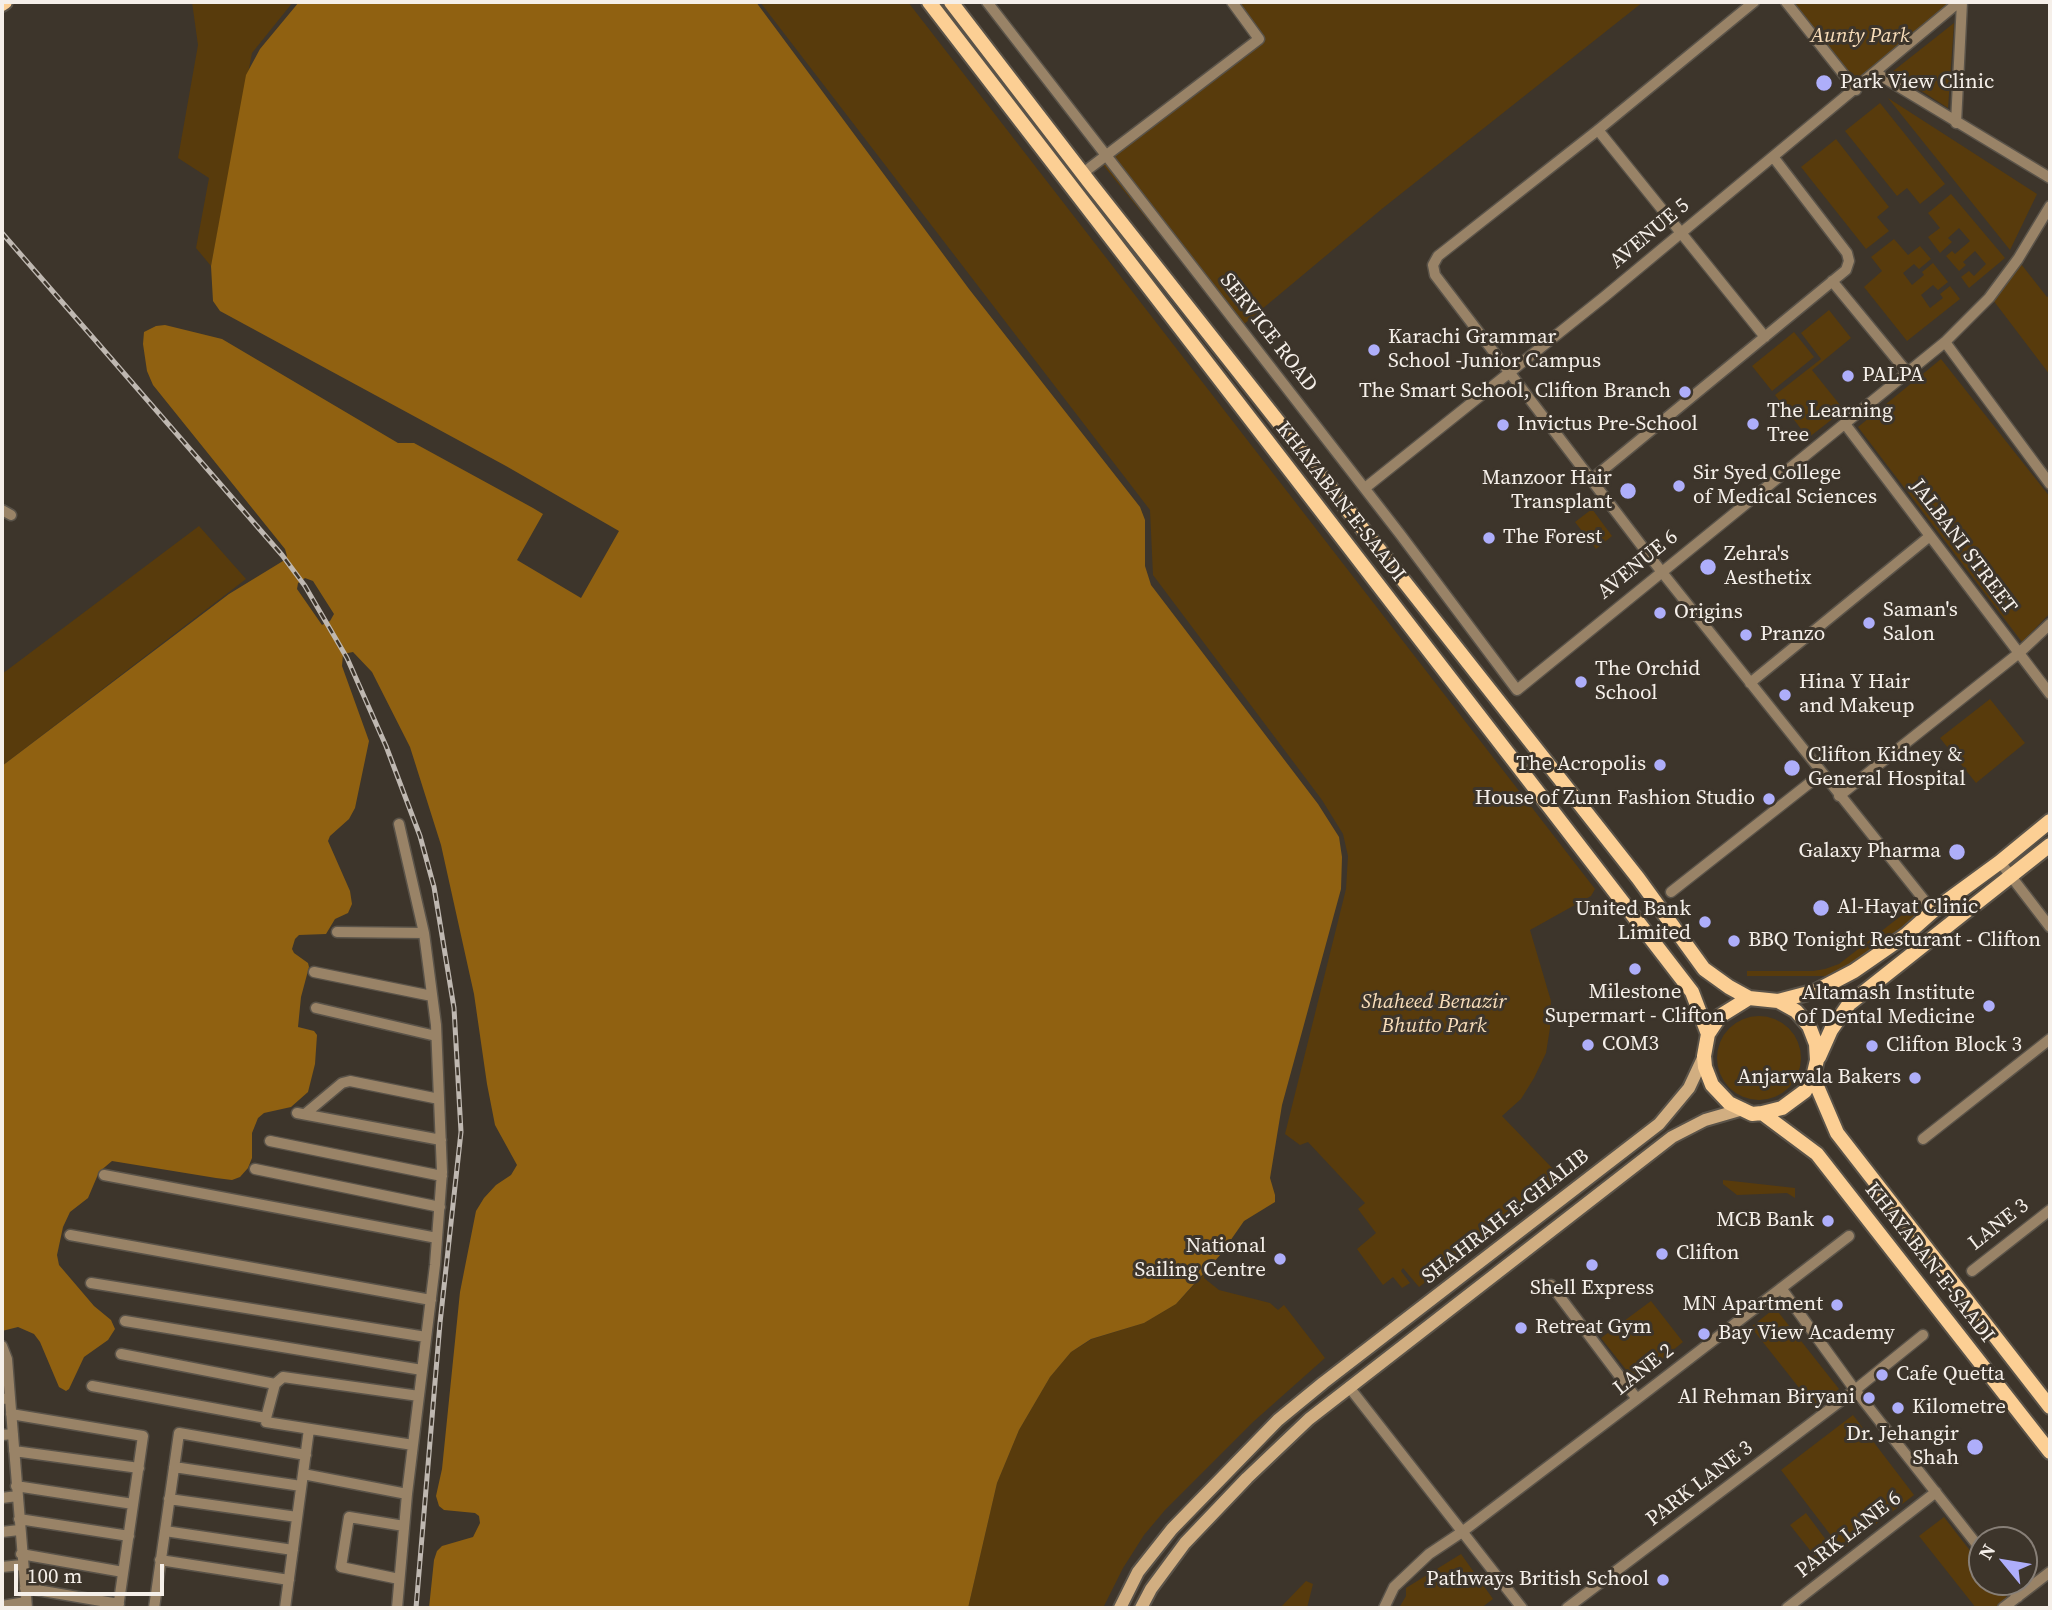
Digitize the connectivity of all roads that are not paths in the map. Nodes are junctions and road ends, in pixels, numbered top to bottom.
1 (929, 2) edge
2 (951, 2) edge
3 (987, 2) edge
4 (1232, 2) edge
5 (1754, 2) edge
6 (1786, 2) edge
7 (1957, 2) edge
8 (1876, 73) junction
9 (1856, 90) junction
10 (1956, 123) junction
11 (1598, 130) junction
12 (1105, 156) junction
13 (1774, 158) junction
14 (1083, 173) junction
15 (2050, 178) edge
16 (2050, 206) edge
17 (1680, 234) junction
18 (1832, 281) junction
19 (1765, 337) junction
20 (1945, 342) junction
21 (1510, 371) junction
22 (1906, 372) junction
23 (1844, 424) junction
24 (1592, 479) junction
25 (2050, 484) edge
26 (1365, 488) junction
27 (2, 510) edge
28 (2, 519) edge
29 (1930, 536) junction
30 (1661, 571) junction
31 (2050, 624) edge
32 (2019, 653) junction
33 (1750, 684) junction
34 (1517, 690) joint
35 (2050, 694) edge
36 (1821, 774) junction
37 (1839, 796) junction
38 (2050, 821) edge
39 (399, 824) dead end
40 (2050, 845) edge
41 (2000, 862) junction
42 (2011, 876) junction
43 (1671, 892) dead end
44 (1933, 911) junction
45 (2050, 927) edge
46 (337, 932) dead end
47 (424, 933) junction
48 (314, 972) dead end
49 (432, 996) junction
50 (1749, 998) junction
51 (1778, 1001) junction
52 (316, 1008) dead end
53 (1708, 1034) junction
54 (436, 1036) junction
55 (2050, 1039) edge
56 (1704, 1056) junction
57 (1817, 1060) junction
58 (1813, 1077) junction
59 (439, 1100) junction
60 (1743, 1109) junction
61 (1762, 1113) junction
62 (1923, 1139) dead end
63 (441, 1140) junction
64 (270, 1141) dead end
65 (255, 1169) dead end
66 (104, 1175) dead end
67 (442, 1176) junction
68 (440, 1207) junction
69 (2050, 1210) edge
70 (70, 1236) dead end
71 (1849, 1236) dead end
72 (437, 1238) junction
73 (1972, 1271) dead end
74 (91, 1283) dead end
75 (1551, 1285) dead end
76 (1781, 1288) junction
77 (430, 1300) junction
78 (125, 1321) dead end
79 (1923, 1335) dead end
80 (426, 1337) junction
81 (2, 1346) edge
82 (121, 1354) dead end
83 (5, 1365) edge
84 (422, 1370) junction
85 (275, 1384) junction
86 (93, 1386) dead end
87 (1349, 1387) junction
88 (1855, 1390) junction
89 (1312, 1392) junction
90 (419, 1396) junction
91 (6, 1399) edge
92 (1637, 1399) junction
93 (1296, 1406) junction
94 (1326, 1406) junction
95 (2050, 1407) edge
96 (11, 1414) junction
97 (266, 1418) junction
98 (1307, 1421) junction
99 (309, 1429) junction
100 (7, 1434) edge
101 (413, 1445) junction
102 (2050, 1452) edge
103 (306, 1454) junction
104 (14, 1457) junction
105 (2, 1464) edge
106 (174, 1466) junction
107 (139, 1468) junction
108 (303, 1474) junction
109 (301, 1486) junction
110 (16, 1491) junction
111 (1936, 1492) junction
112 (407, 1494) junction
113 (2, 1498) edge
114 (169, 1499) junction
115 (133, 1504) junction
116 (297, 1517) junction
117 (19, 1525) junction
118 (404, 1526) junction
119 (165, 1531) junction
120 (2, 1532) edge
121 (1462, 1532) junction
122 (1968, 1533) edge
123 (129, 1536) junction
124 (293, 1550) junction
125 (22, 1560) junction
126 (160, 1560) junction
127 (2, 1567) edge
128 (123, 1572) junction
129 (2050, 1572) edge
130 (400, 1579) junction
131 (289, 1580) junction
132 (25, 1588) junction
133 (2018, 1597) joint
134 (2, 1605) edge
135 (27, 1605) edge
136 (118, 1606) edge
137 (154, 1608) edge
138 (285, 1608) edge
139 (397, 1608) edge
140 (1120, 1608) edge
141 (1141, 1608) edge
142 (1384, 1608) edge
143 (1522, 1608) edge
144 (1567, 1608) edge
145 (1787, 1608) edge
146 (2003, 1608) edge

1 - 53 main road, KHAYABAN-E-SAADI
2 - 14 main road, KHAYABAN-E-SAADI
3 - 12 street, SERVICE ROAD
4 - 12 street
5 - 11 street
6 - 9 street
7 - 8 street, AVENUE 5
7 - 10 street
8 - 9 street, AVENUE 5
8 - 10 street
9 - 13 street, AVENUE 5
10 - 15 street
11 - 17 street
11 - 21 street
12 - 14 street
12 - 26 street, SERVICE ROAD
13 - 17 street, AVENUE 5
13 - 18 street
14 - 50 main road, KHAYABAN-E-SAADI
16 - 20 street, AVENUE 6
17 - 19 street
17 - 21 street, AVENUE 5
18 - 19 street
18 - 22 street
19 - 24 street
20 - 22 street, AVENUE 6
20 - 25 street
21 - 24 street
21 - 26 street, AVENUE 5
22 - 23 street, AVENUE 6
23 - 29 street, JALBANI STREET
23 - 30 street, AVENUE 6
24 - 30 street
26 - 34 street, SERVICE ROAD
27 - 28 street
29 - 32 street, JALBANI STREET
29 - 33 street
30 - 33 street
30 - 34 street, AVENUE 6
31 - 32 street
32 - 35 street, JALBANI STREET
32 - 37 street
33 - 36 street
36 - 37 street
36 - 43 street
37 - 44 street
38 - 41 main road
39 - 47 street
40 - 42 main road
41 - 42 street
41 - 44 main road
42 - 45 street
42 - 57 main road
44 - 51 main road
46 - 47 street
47 - 49 street
48 - 49 street
49 - 54 street
50 - 51 main road
50 - 53 main road
51 - 57 main road
52 - 54 street
53 - 56 main road
54 - 59 street
55 - 62 street
56 - 60 main road
56 - 89 main road, SHAHRAH-E-GHALIB
57 - 58 main road
58 - 61 main road
58 - 95 main road, KHAYABAN-E-SAADI
59 - 63 street
59 - 63 street
60 - 61 main road
60 - 87 main road, SHAHRAH-E-GHALIB
61 - 102 main road, KHAYABAN-E-SAADI
63 - 67 street
64 - 67 street
65 - 68 street
66 - 72 street
67 - 68 street
68 - 72 street
69 - 73 street, LANE 3
70 - 77 street
71 - 76 street, LANE 2
72 - 77 street
74 - 80 street
75 - 92 street
76 - 88 street
76 - 92 street, LANE 2
77 - 80 street
78 - 84 street
79 - 88 street, PARK LANE 3
80 - 84 street
81 - 83 street
82 - 85 street
83 - 91 street
84 - 90 street
85 - 90 street
85 - 97 street
86 - 97 street
87 - 94 main road, SHAHRAH-E-GHALIB
87 - 121 street
88 - 111 street
88 - 144 street, PARK LANE 3
89 - 93 main road, SHAHRAH-E-GHALIB
89 - 94 main road
90 - 101 street
91 - 96 street
92 - 121 street, LANE 2
93 - 98 main road
93 - 140 main road
94 - 98 main road, SHAHRAH-E-GHALIB
96 - 100 street
96 - 107 street
97 - 99 street
98 - 141 main road
99 - 101 street
99 - 103 street
100 - 104 street
101 - 112 street
103 - 106 street
103 - 108 street
104 - 105 street
104 - 107 street
104 - 110 street
106 - 109 street
106 - 114 street
107 - 115 street
108 - 109 street
108 - 112 street
109 - 116 street
110 - 113 street
110 - 115 street
110 - 117 street
111 - 122 street
111 - 145 street, PARK LANE 6
112 - 118 street
114 - 116 street
114 - 119 street
115 - 123 street
116 - 124 street
117 - 120 street
117 - 123 street
117 - 125 street
118 - 130 street
118 - 130 street
119 - 124 street
119 - 126 street
121 - 142 street, LANE 2
121 - 143 street
123 - 128 street
124 - 131 street
125 - 127 street
125 - 128 street
125 - 132 street
126 - 131 street
126 - 137 street
128 - 136 street
129 - 133 street
130 - 139 street
131 - 138 street
132 - 135 street
132 - 136 street
133 - 146 street
134 - 135 street

